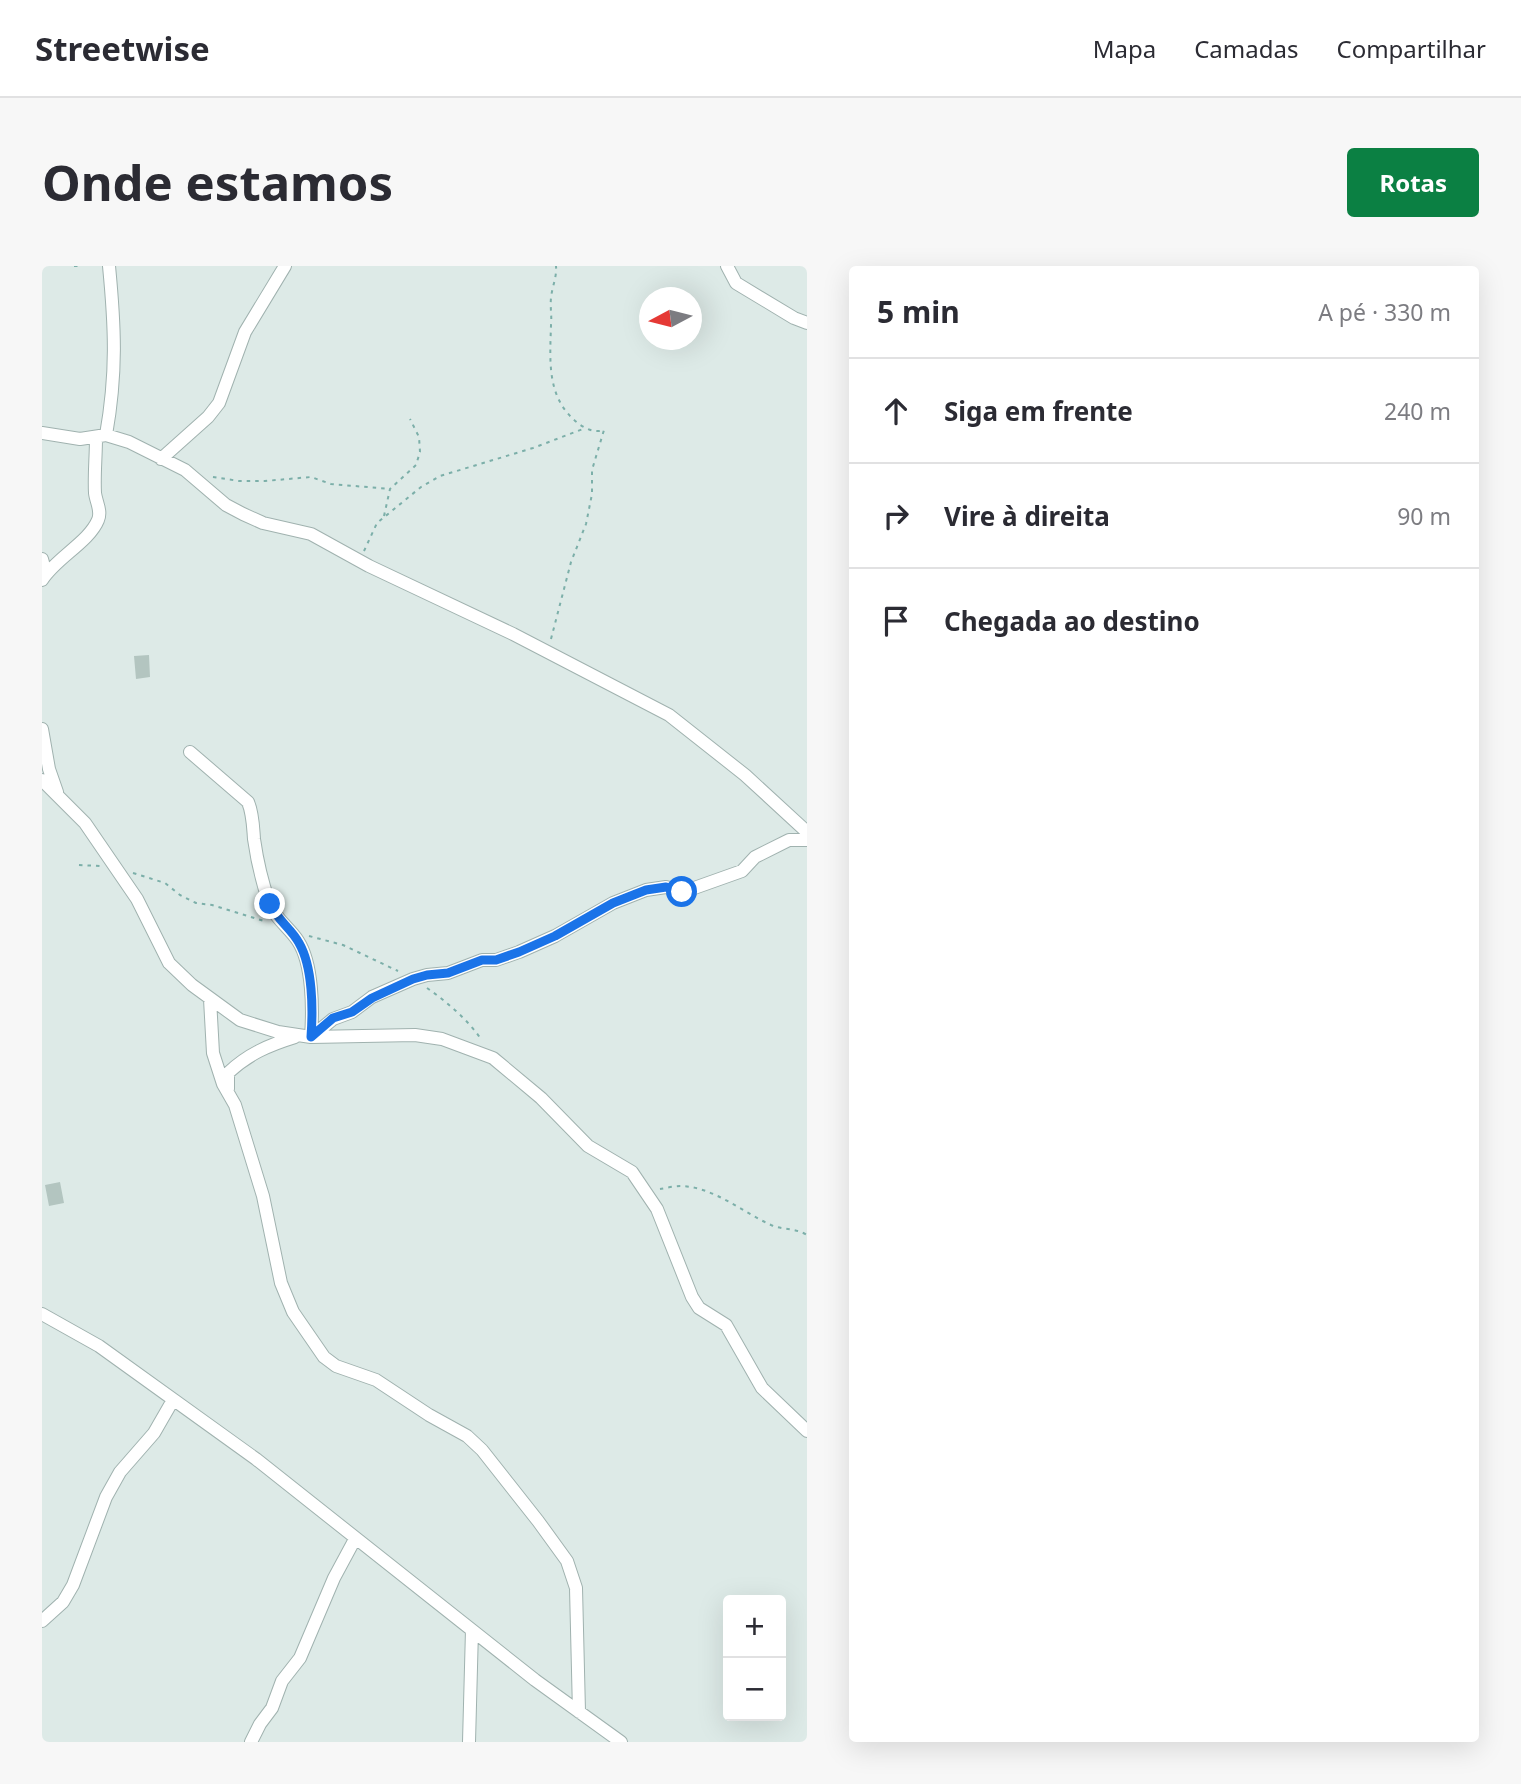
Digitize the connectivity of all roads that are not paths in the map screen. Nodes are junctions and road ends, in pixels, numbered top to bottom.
1 (109, 266) edge
2 (285, 266) edge
3 (727, 266) edge
4 (807, 323) edge
5 (42, 433) edge
6 (101, 436) junction
7 (162, 458) junction
8 (42, 559) edge
9 (44, 577) edge
10 (42, 729) edge
11 (190, 752) dead end
12 (42, 780) edge
13 (60, 798) junction
14 (807, 832) edge
15 (807, 841) edge
16 (210, 999) junction
17 (305, 1036) junction
18 (229, 1093) junction
19 (42, 1314) edge
20 (173, 1400) junction
21 (807, 1431) edge
22 (355, 1539) junction
23 (42, 1621) edge
24 (472, 1630) junction
25 (579, 1712) junction
26 (250, 1742) edge
27 (469, 1742) edge
28 (621, 1742) edge

1 - 6 street
2 - 7 street
3 - 4 street
5 - 6 street
6 - 7 street
6 - 9 street
7 - 14 street
8 - 9 street
10 - 13 street
11 - 17 street
12 - 13 street
13 - 16 street
15 - 17 street
16 - 17 street
16 - 18 street
17 - 18 street
17 - 21 street
18 - 25 street
19 - 20 street
20 - 22 street
20 - 23 street
22 - 24 street
22 - 26 street
24 - 25 street
24 - 27 street
25 - 28 street

